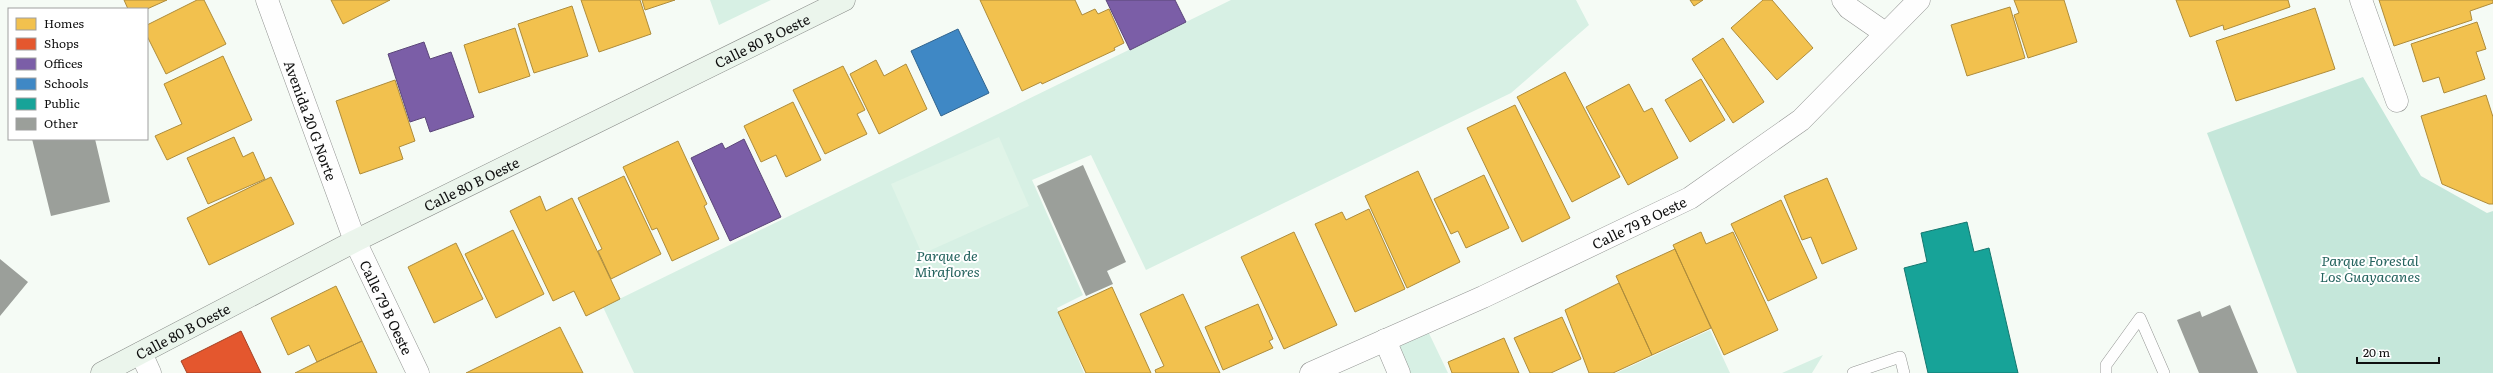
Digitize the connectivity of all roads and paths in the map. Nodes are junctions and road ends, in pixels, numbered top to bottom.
1 (267, 0) edge
2 (844, 0) edge
3 (1843, 0) edge
4 (1919, 0) edge
5 (2360, 0) edge
6 (1885, 33) junction
7 (2397, 101) dead end
8 (355, 241) junction
9 (1385, 340) junction
10 (141, 353) junction
11 (102, 373) edge
12 (150, 373) edge
13 (418, 373) edge
14 (1311, 373) edge
15 (1399, 373) edge
16 (1853, 373) edge
17 (1904, 373) edge
18 (2106, 373) edge
19 (2164, 373) edge

1 - 8 street, Avenida 20 G Norte
2 - 8 street, Calle 80 B Oeste
3 - 6 street
4 - 6 street, Calle 79 B Oeste
5 - 7 street
6 - 9 street, Calle 79 B Oeste
8 - 10 street, Calle 80 B Oeste
8 - 13 street, Calle 79 B Oeste
9 - 14 street, Calle 79 B Oeste
9 - 15 street
10 - 11 street, Calle 80 B Oeste
10 - 12 street
16 - 17 lane
18 - 19 lane

